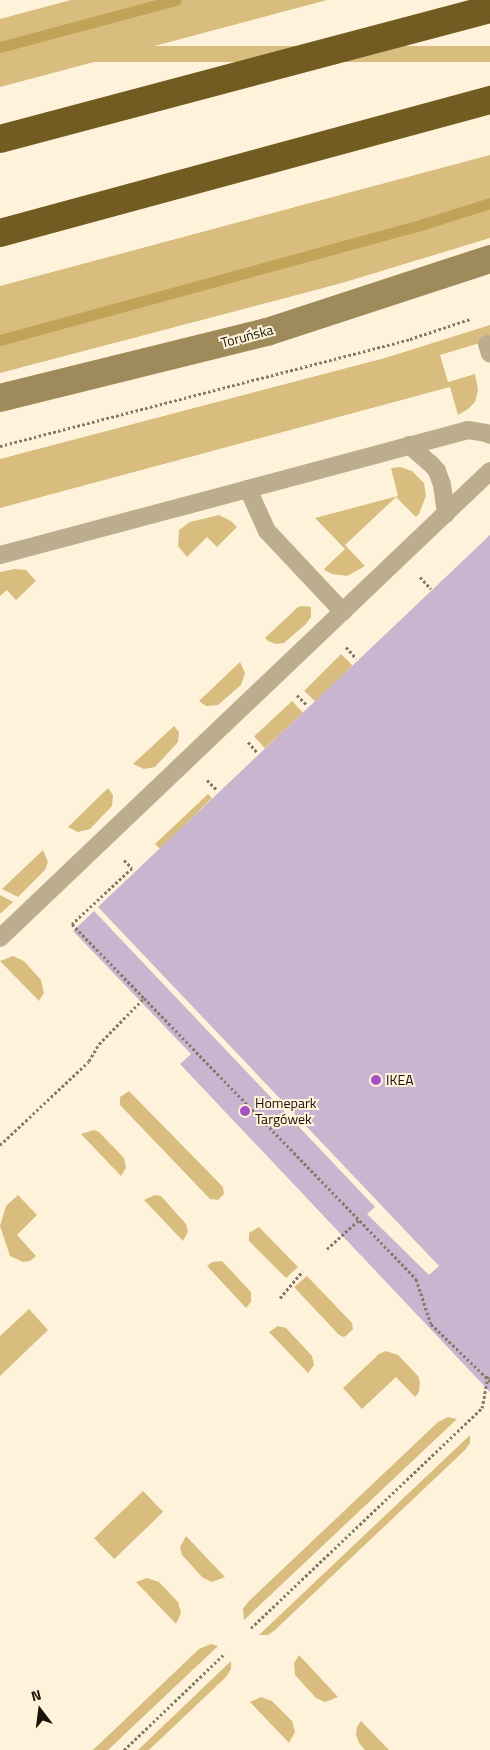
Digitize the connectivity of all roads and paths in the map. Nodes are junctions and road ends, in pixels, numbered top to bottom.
1 (490, 9) edge
2 (490, 100) edge
3 (0, 139) edge
4 (0, 233) edge
5 (490, 259) edge
6 (472, 319) dead end
7 (0, 398) edge
8 (490, 436) edge
9 (0, 446) edge
10 (408, 446) junction
11 (490, 471) edge
12 (248, 489) junction
13 (446, 514) junction
14 (0, 555) edge
15 (343, 612) junction
16 (343, 644) dead end
17 (356, 658) dead end
18 (294, 691) dead end
19 (306, 704) dead end
20 (244, 738) dead end
21 (257, 752) dead end
22 (204, 776) dead end
23 (216, 790) dead end
24 (120, 855) dead end
25 (0, 938) edge
26 (144, 998) junction
27 (0, 1145) edge
28 (360, 1219) junction
29 (328, 1249) dead end
30 (303, 1271) dead end
31 (280, 1298) dead end
32 (487, 1377) junction
33 (490, 1381) edge
34 (251, 1628) dead end
35 (225, 1653) dead end
36 (124, 1750) edge

1 - 3 highway
2 - 4 highway
5 - 7 main road, Toruńska
6 - 9 path
8 - 10 lane
10 - 12 lane
10 - 13 lane
11 - 13 lane
12 - 14 lane
12 - 15 lane
13 - 15 lane
15 - 25 lane
16 - 17 path
18 - 19 path
20 - 21 path
22 - 23 path
24 - 26 path
26 - 27 path
26 - 28 path
28 - 29 path
28 - 32 path
30 - 31 path
32 - 33 path
32 - 34 path
35 - 36 path

